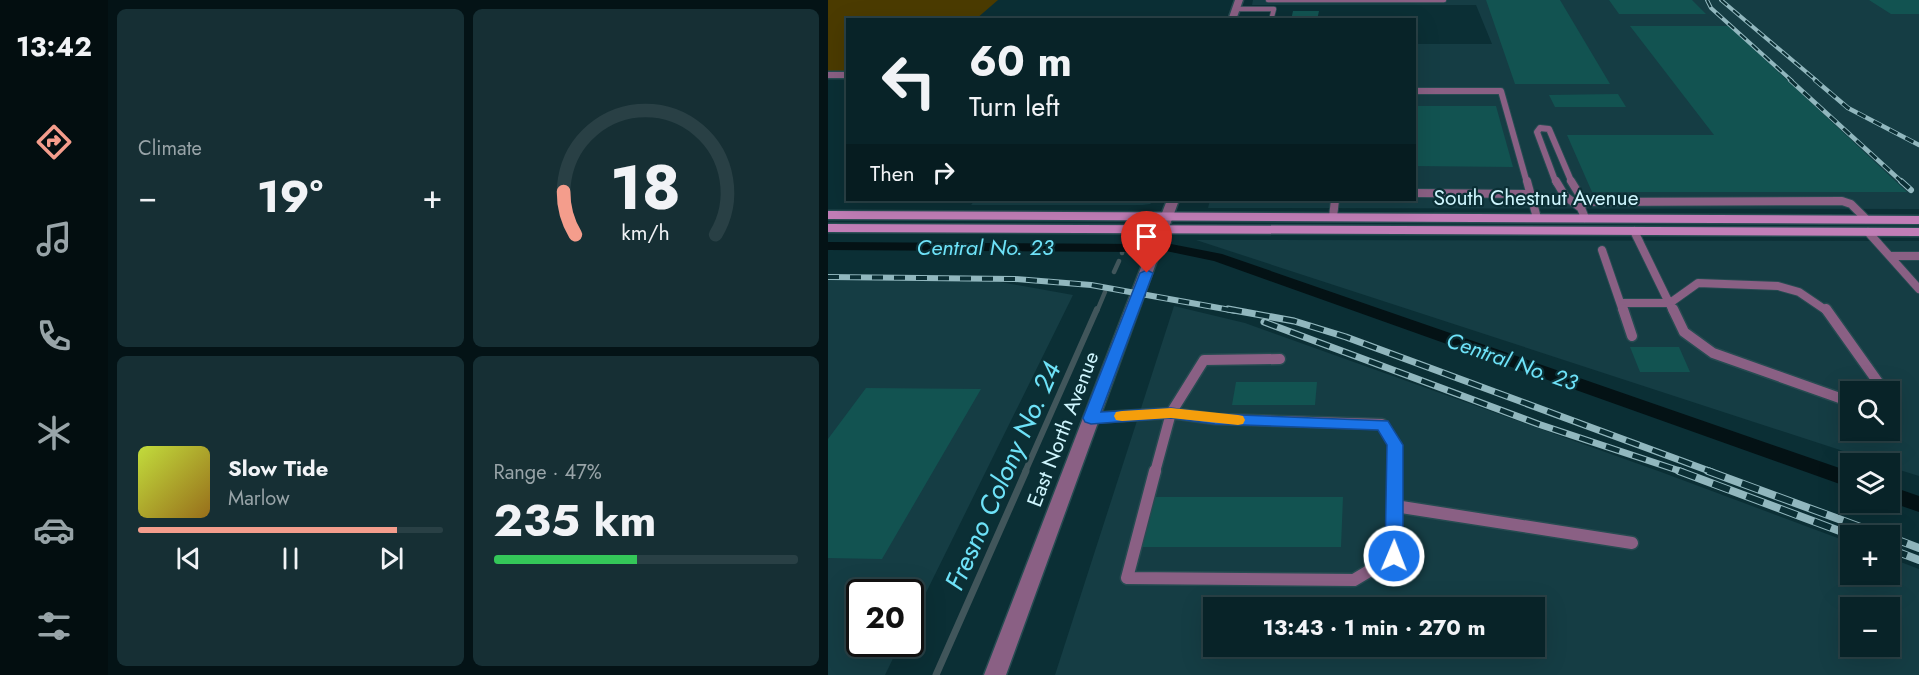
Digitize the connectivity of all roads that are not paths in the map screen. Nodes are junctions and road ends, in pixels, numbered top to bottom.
1 (1239, 0) edge
2 (1269, 0) edge
3 (1377, 0) edge
4 (1444, 0) edge
5 (1236, 9) junction
6 (1233, 18) edge
7 (1272, 18) edge
8 (828, 75) edge
9 (846, 75) edge
10 (1416, 91) edge
11 (1416, 193) edge
12 (1531, 194) junction
13 (1173, 201) edge
14 (1335, 201) edge
15 (1584, 209) junction
16 (828, 215) edge
17 (1333, 216) junction
18 (1537, 218) junction
19 (1919, 220) edge
20 (1867, 226) junction
21 (828, 228) edge
22 (1634, 231) junction
23 (1919, 232) edge
24 (1161, 235) junction
25 (1602, 250) dead end
26 (1890, 256) junction
27 (1919, 256) edge
28 (1919, 289) edge
29 (1621, 303) junction
30 (1670, 303) junction
31 (1632, 336) dead end
32 (1280, 359) dead end
33 (1877, 381) edge
34 (1840, 398) edge
35 (1171, 413) junction
36 (1091, 418) junction
37 (1395, 506) junction
38 (1632, 543) dead end
39 (995, 675) edge

1 - 5 street
2 - 3 lane
3 - 4 lane
5 - 6 street
5 - 7 lane
8 - 9 street
10 - 12 lane
11 - 12 lane
12 - 18 lane
13 - 24 street, East North Avenue
14 - 17 lane
15 - 15 lane
15 - 18 main road, South Chestnut Avenue
15 - 20 main road, South Chestnut Avenue
15 - 20 lane
16 - 24 main road, South Chestnut Avenue
17 - 18 main road, South Chestnut Avenue
17 - 24 main road, South Chestnut Avenue
19 - 20 main road, South Chestnut Avenue
20 - 22 main road, South Chestnut Avenue
20 - 23 main road, South Chestnut Avenue
20 - 26 lane
21 - 24 main road, South Chestnut Avenue
22 - 24 main road, South Chestnut Avenue
22 - 30 lane
24 - 36 street, East North Avenue
25 - 29 lane
26 - 27 lane
26 - 28 lane
29 - 30 lane
29 - 31 lane
30 - 33 lane
30 - 34 lane
32 - 35 lane
35 - 36 lane
35 - 37 lane
35 - 37 lane
36 - 39 street, East North Avenue
37 - 38 lane

